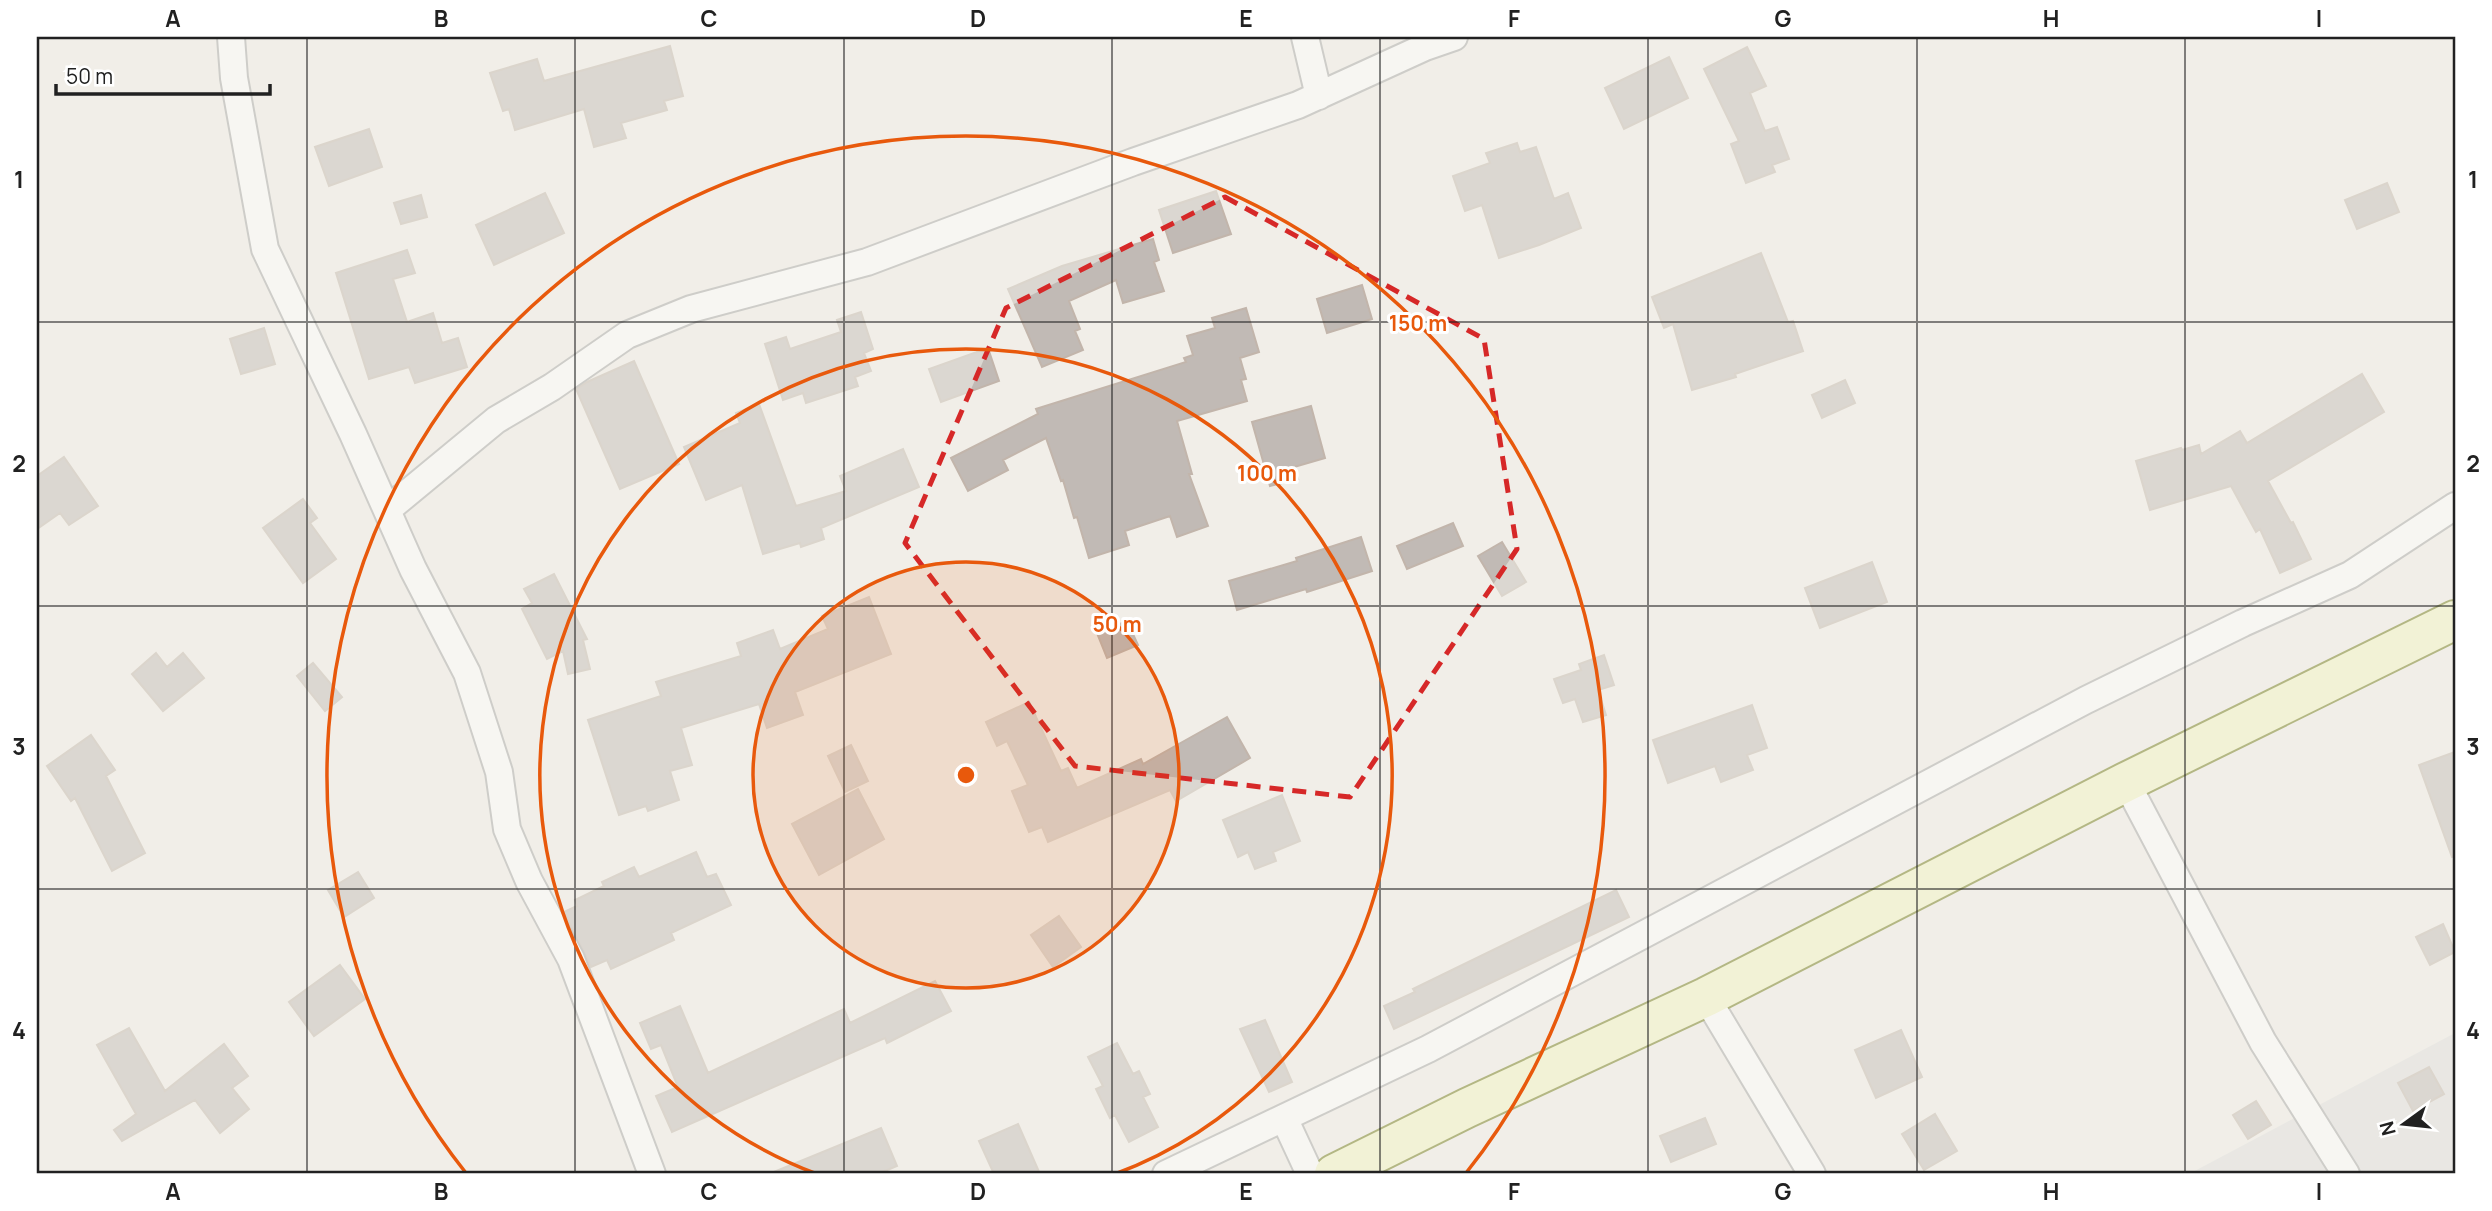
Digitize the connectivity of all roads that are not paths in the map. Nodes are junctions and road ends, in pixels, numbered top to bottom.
1 (231, 37) edge
2 (1305, 37) edge
3 (1454, 37) edge
4 (1319, 96) junction
5 (2455, 506) edge
6 (387, 510) junction
7 (2455, 620) edge
8 (2126, 782) junction
9 (1706, 997) junction
10 (1284, 1118) junction
11 (652, 1174) edge
12 (1166, 1174) edge
13 (1310, 1174) edge
14 (1334, 1174) edge
15 (1812, 1174) edge
16 (2346, 1174) edge

1 - 6 street
2 - 4 street
3 - 4 street
4 - 6 street
5 - 10 street
6 - 11 street
7 - 8 main road
8 - 9 main road
8 - 16 street
9 - 14 main road
9 - 15 street
10 - 12 street
10 - 13 street

